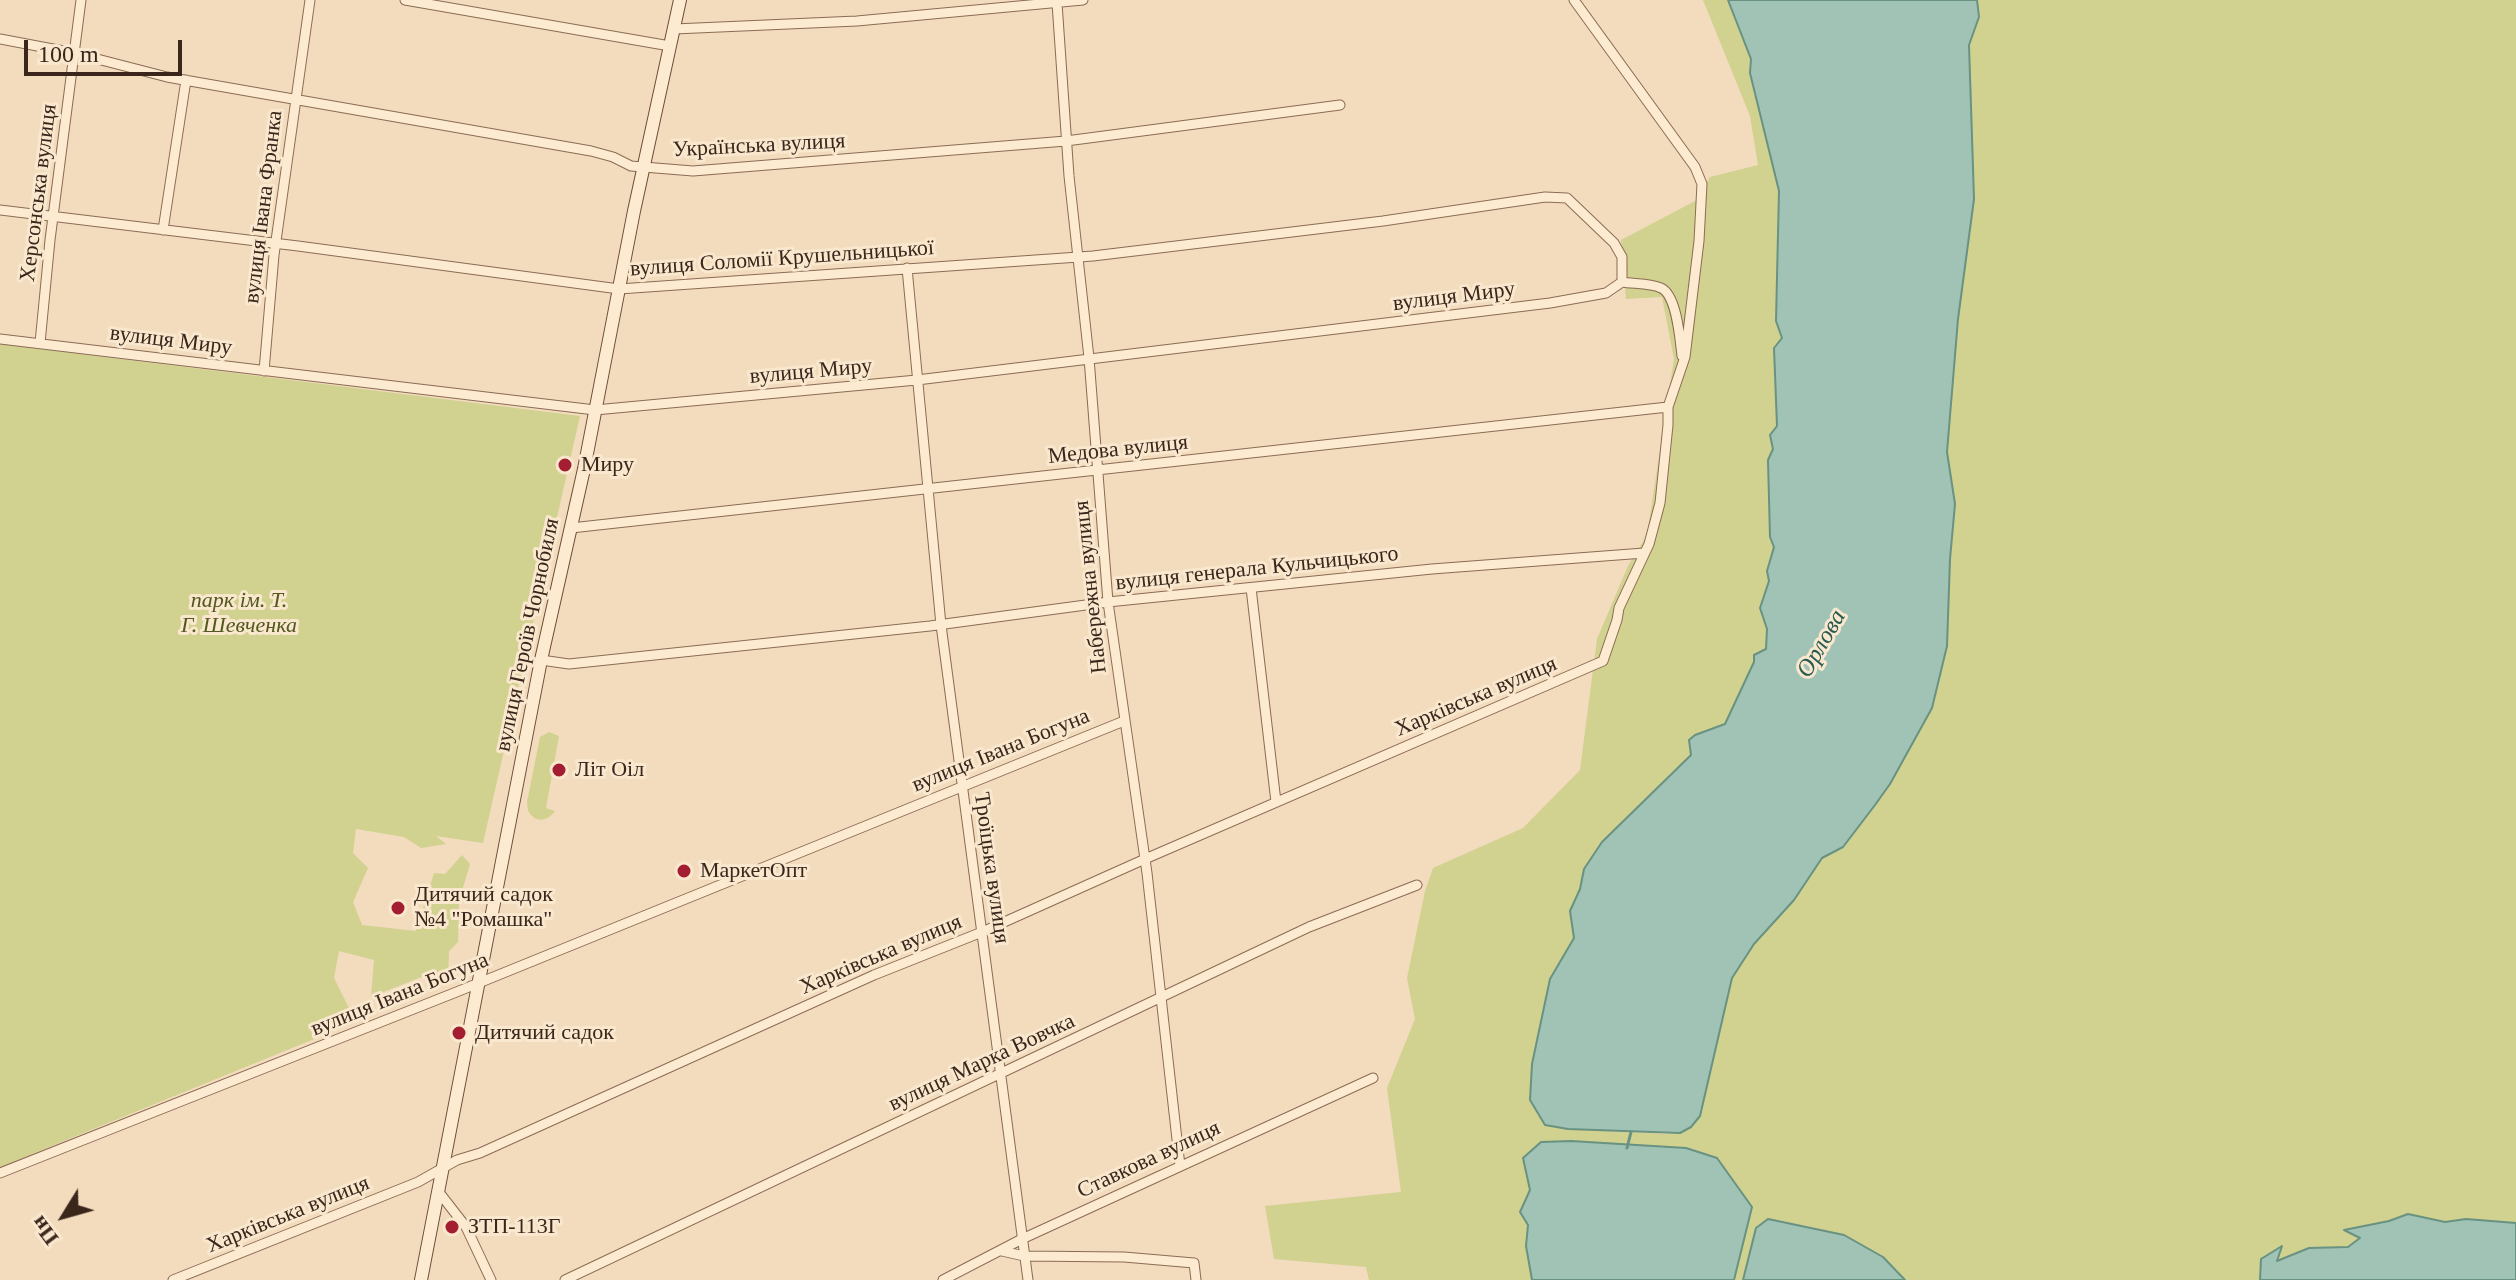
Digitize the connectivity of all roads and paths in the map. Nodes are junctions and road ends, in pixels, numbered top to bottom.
1 (81, 0) edge
2 (310, 0) edge
3 (405, 0) edge
4 (680, 0) edge
5 (1083, 0) edge
6 (1574, 0) edge
7 (1057, 3) junction
8 (674, 29) junction
9 (0, 39) edge
10 (670, 46) junction
11 (74, 53) junction
12 (186, 80) junction
13 (295, 99) junction
14 (1340, 105) dead end
15 (1066, 141) junction
16 (643, 168) junction
17 (0, 210) edge
18 (53, 217) junction
19 (163, 230) junction
20 (276, 243) junction
21 (1076, 256) junction
22 (907, 268) junction
23 (1622, 282) junction
24 (619, 289) junction
25 (0, 339) edge
26 (40, 343) junction
27 (1089, 358) junction
28 (1683, 362) junction
29 (264, 371) junction
30 (917, 380) junction
31 (1668, 407) junction
32 (595, 410) junction
33 (1097, 471) junction
34 (927, 487) junction
35 (571, 528) junction
36 (1644, 553) junction
37 (1251, 588) junction
38 (1108, 602) junction
39 (941, 625) junction
40 (541, 660) junction
41 (1124, 721) junction
42 (962, 787) junction
43 (1276, 802) junction
44 (1145, 859) junction
45 (1417, 885) dead end
46 (982, 932) junction
47 (479, 983) junction
48 (1161, 998) junction
49 (999, 1074) junction
50 (1373, 1078) dead end
51 (1180, 1166) junction
52 (443, 1168) junction
53 (0, 1173) edge
54 (438, 1191) junction
55 (1022, 1239) junction
56 (1002, 1251) junction
57 (1024, 1256) junction
58 (173, 1280) edge
59 (421, 1280) edge
60 (491, 1280) edge
61 (565, 1280) edge
62 (943, 1280) edge
63 (1028, 1280) edge
64 (1196, 1280) edge

1 - 11 street, Херсонська вулиця
2 - 13 street, вулиця Івана Франка
3 - 10 street
4 - 8 street, вулиця Героїв Чорнобиля
5 - 7 street
6 - 28 street
7 - 8 street
7 - 15 street, Набережна вулиця
8 - 10 street, вулиця Героїв Чорнобиля
9 - 11 street, Українська вулиця
10 - 16 street, вулиця Героїв Чорнобиля
11 - 12 street, Українська вулиця
11 - 18 street, Херсонська вулиця
12 - 13 street, Українська вулиця
12 - 19 street
13 - 16 street, Українська вулиця
13 - 20 street, вулиця Івана Франка
14 - 15 street, Українська вулиця
15 - 16 street, Українська вулиця
15 - 21 street, Набережна вулиця
16 - 24 street, вулиця Героїв Чорнобиля
17 - 18 street, вулиця Соломії Крушельницької
18 - 19 street, вулиця Соломії Крушельницької
18 - 26 street, Херсонська вулиця
19 - 20 street, вулиця Соломії Крушельницької
20 - 24 street, вулиця Соломії Крушельницької
20 - 29 street, вулиця Івана Франка
21 - 22 street, вулиця Соломії Крушельницької
21 - 23 street, вулиця Соломії Крушельницької
21 - 27 street, Набережна вулиця
22 - 24 street, вулиця Соломії Крушельницької
22 - 30 street, Троїцька вулиця
23 - 27 street, вулиця Миру
23 - 28 street
24 - 32 street, вулиця Героїв Чорнобиля
25 - 26 street, вулиця Миру
26 - 29 street, вулиця Миру
27 - 30 street, вулиця Миру
27 - 33 street, Набережна вулиця
28 - 31 street
29 - 32 street, вулиця Миру
30 - 32 street, вулиця Миру
30 - 34 street, Троїцька вулиця
31 - 33 street, Медова вулиця
31 - 36 street
32 - 35 street, вулиця Героїв Чорнобиля
33 - 34 street, Медова вулиця
33 - 38 street, Набережна вулиця
34 - 35 street, Медова вулиця
34 - 39 street, Троїцька вулиця
35 - 40 street, вулиця Героїв Чорнобиля
36 - 37 street, вулиця генерала Кульчицького
36 - 43 street, Харківська вулиця
37 - 38 street, вулиця генерала Кульчицького
37 - 43 street
38 - 39 street, вулиця генерала Кульчицького
38 - 41 street, Набережна вулиця
39 - 40 street, вулиця генерала Кульчицького
39 - 42 street, Троїцька вулиця
40 - 47 street, вулиця Героїв Чорнобиля
41 - 42 street, вулиця Івана Богуна
41 - 44 street, Набережна вулиця
42 - 46 street, Троїцька вулиця
42 - 47 street, вулиця Івана Богуна
43 - 44 street, Харківська вулиця
44 - 46 street, Харківська вулиця
44 - 48 street, Набережна вулиця
45 - 48 street, вулиця Марка Вовчка
46 - 49 street, Троїцька вулиця
46 - 52 street, Харківська вулиця
47 - 52 street, вулиця Героїв Чорнобиля
47 - 53 street, вулиця Івана Богуна
48 - 49 street, вулиця Марка Вовчка
48 - 51 street, Набережна вулиця
49 - 55 street, Троїцька вулиця
49 - 61 street, вулиця Марка Вовчка
50 - 51 street, Ставкова вулиця
51 - 55 street, Ставкова вулиця
52 - 54 street, вулиця Героїв Чорнобиля
52 - 58 street, Харківська вулиця
54 - 59 street, вулиця Героїв Чорнобиля
54 - 60 street
55 - 56 street, Ставкова вулиця
55 - 57 street, Троїцька вулиця
56 - 57 street
56 - 62 street, Ставкова вулиця
57 - 63 street, Троїцька вулиця
57 - 64 street

